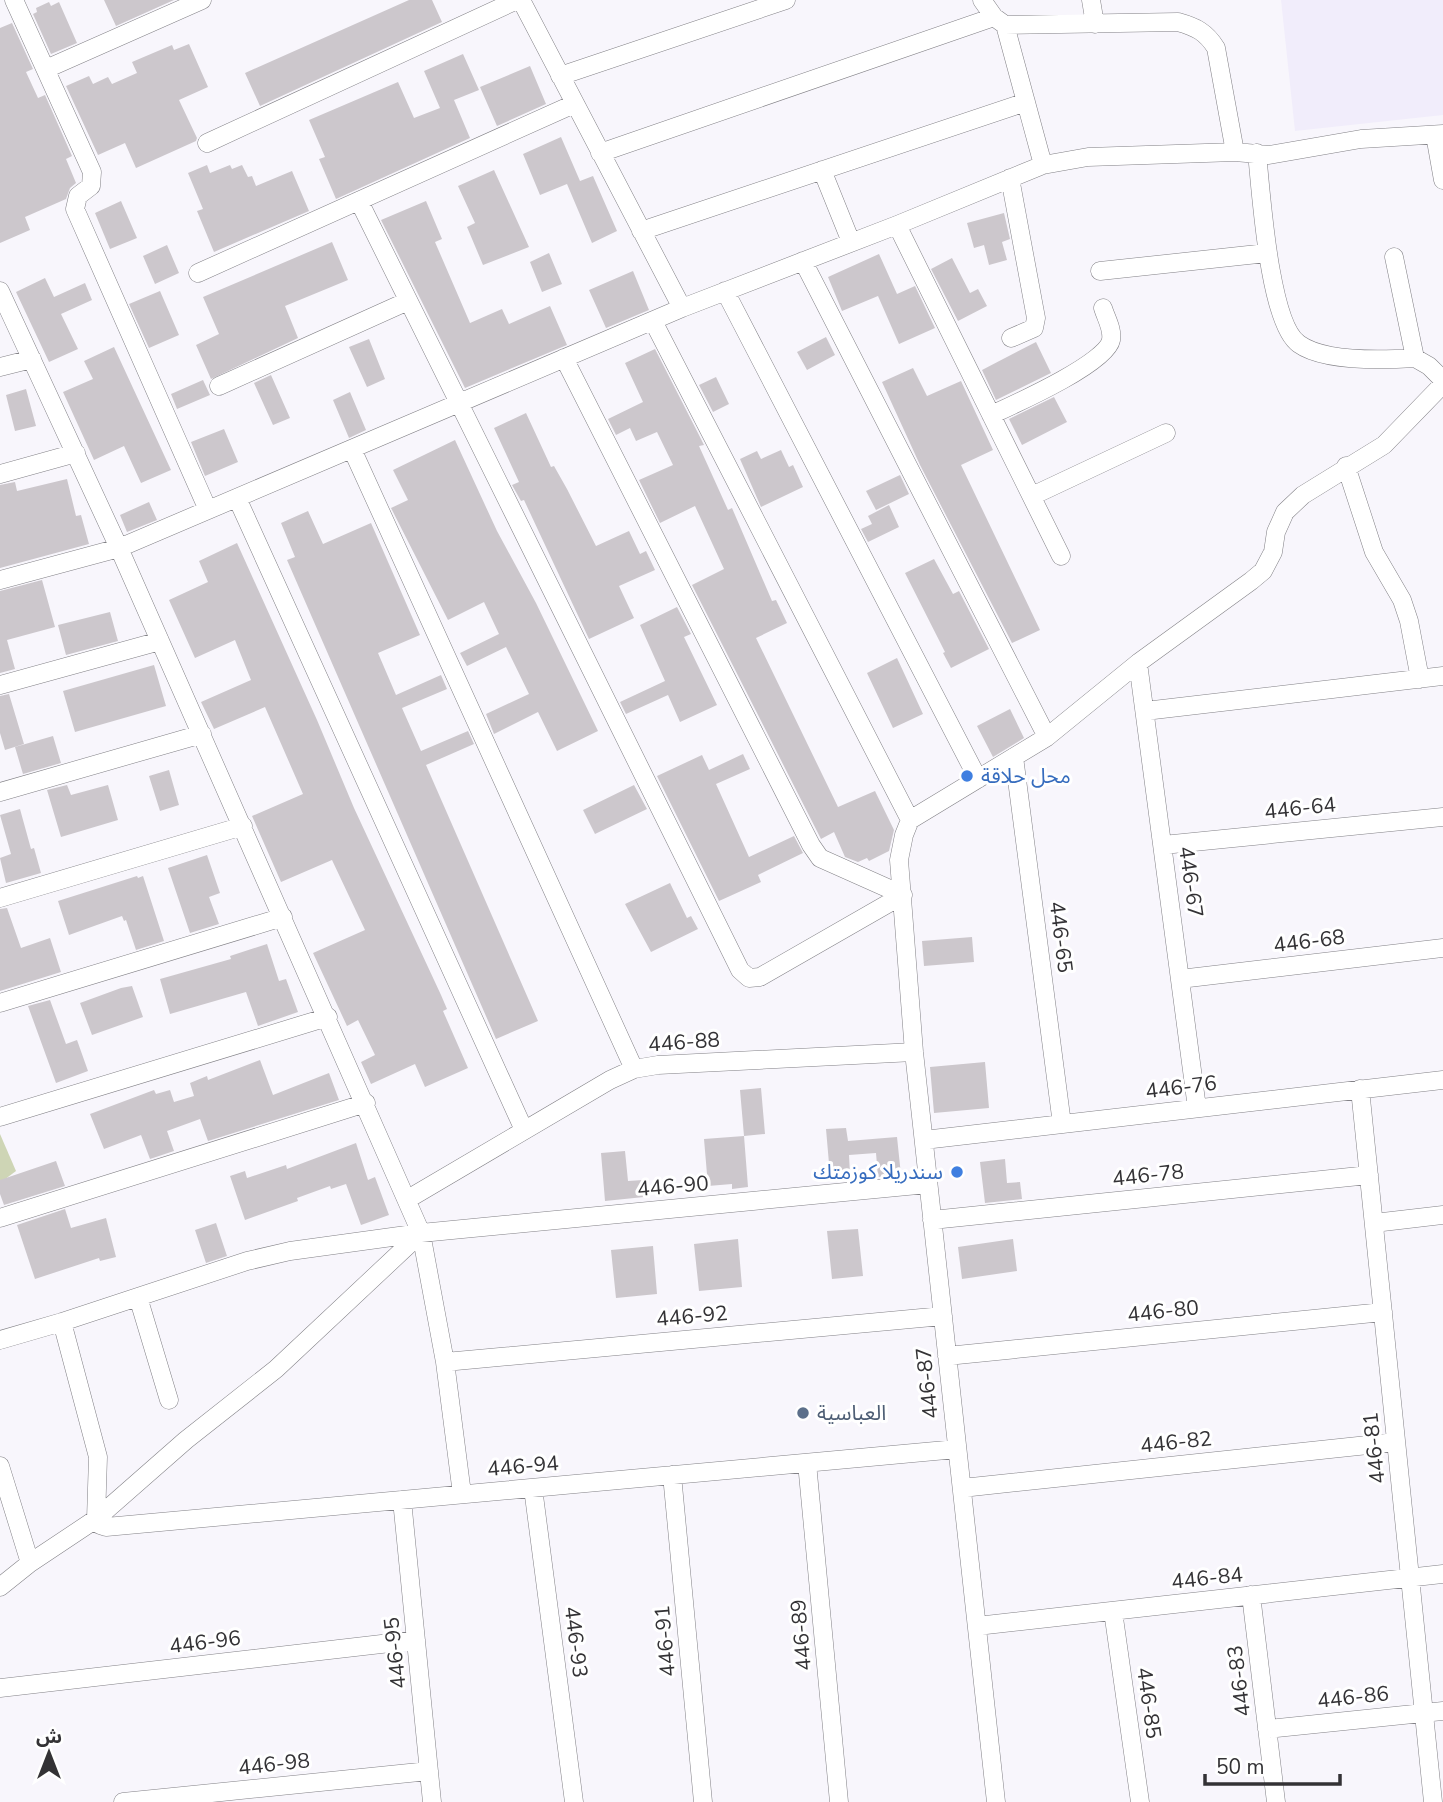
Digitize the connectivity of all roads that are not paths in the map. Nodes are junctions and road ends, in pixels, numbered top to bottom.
1 (14, 0) edge
2 (202, 0) edge
3 (519, 0) edge
4 (786, 0) edge
5 (982, 0) edge
6 (1091, 0) edge
7 (999, 21) junction
8 (1095, 24) junction
9 (46, 69) junction
10 (560, 75) junction
11 (1026, 102) junction
12 (574, 104) junction
13 (1439, 135) edge
14 (207, 144) dead end
15 (1235, 152) junction
16 (600, 153) junction
17 (1257, 153) junction
18 (1043, 165) junction
19 (822, 170) junction
20 (1010, 178) junction
21 (1443, 180) edge
22 (359, 201) junction
23 (897, 225) junction
24 (641, 230) junction
25 (851, 242) junction
26 (1267, 253) junction
27 (1394, 257) dead end
28 (803, 261) junction
29 (1100, 271) dead end
30 (198, 273) dead end
31 (0, 291) edge
32 (725, 291) junction
33 (408, 301) junction
34 (682, 308) junction
35 (1102, 308) dead end
36 (653, 321) junction
37 (1011, 338) dead end
38 (564, 358) junction
39 (1415, 358) junction
40 (32, 359) junction
41 (0, 367) edge
42 (1443, 382) edge
43 (219, 386) dead end
44 (459, 403) junction
45 (992, 415) junction
46 (1166, 433) dead end
47 (352, 449) junction
48 (76, 453) junction
49 (1346, 466) junction
50 (0, 474) edge
51 (1031, 496) junction
52 (237, 498) junction
53 (208, 510) junction
54 (119, 548) junction
55 (1061, 556) dead end
56 (0, 580) edge
57 (160, 641) junction
58 (1138, 663) junction
59 (1443, 676) edge
60 (1420, 678) junction
61 (0, 685) edge
62 (1145, 711) junction
63 (202, 734) junction
64 (1046, 737) junction
65 (1014, 757) junction
66 (978, 779) junction
67 (0, 792) edge
68 (1443, 817) edge
69 (910, 820) junction
70 (243, 826) junction
71 (1163, 845) junction
72 (903, 895) junction
73 (0, 898) edge
74 (283, 917) junction
75 (1443, 948) edge
76 (1180, 979) junction
77 (0, 1003) edge
78 (328, 1017) junction
79 (914, 1052) junction
80 (635, 1069) junction
81 (1443, 1080) edge
82 (1360, 1089) junction
83 (366, 1103) junction
84 (1197, 1108) junction
85 (0, 1117) edge
86 (1062, 1124) junction
87 (524, 1130) junction
88 (924, 1140) junction
89 (1368, 1175) junction
90 (928, 1184) junction
91 (408, 1199) junction
92 (1443, 1215) edge
93 (0, 1218) edge
94 (932, 1220) junction
95 (1374, 1223) junction
96 (421, 1233) junction
97 (138, 1297) junction
98 (1382, 1312) junction
99 (943, 1316) junction
100 (62, 1322) junction
101 (0, 1340) edge
102 (947, 1356) junction
103 (445, 1362) junction
104 (169, 1400) dead end
105 (1396, 1442) junction
106 (957, 1449) junction
107 (807, 1463) junction
108 (0, 1466) edge
109 (672, 1475) junction
110 (533, 1488) junction
111 (962, 1488) junction
112 (462, 1494) junction
113 (402, 1500) junction
114 (96, 1519) junction
115 (30, 1563) junction
116 (1443, 1574) edge
117 (1410, 1578) junction
118 (0, 1587) edge
119 (1251, 1595) junction
120 (1113, 1611) junction
121 (977, 1626) junction
122 (416, 1640) junction
123 (0, 1688) edge
124 (1443, 1711) edge
125 (1424, 1713) junction
126 (1267, 1729) junction
127 (429, 1771) junction
128 (123, 1802) edge
129 (432, 1802) edge
130 (574, 1802) edge
131 (704, 1802) edge
132 (839, 1802) edge
133 (996, 1802) edge
134 (1140, 1802) edge
135 (1276, 1802) edge
136 (1433, 1802) edge

1 - 9 street
2 - 9 street
3 - 10 street
3 - 14 street
4 - 10 street
5 - 7 street
6 - 8 street
7 - 8 street
7 - 11 street
7 - 16 street
8 - 15 street
9 - 53 street
10 - 12 street
11 - 18 street
11 - 19 street
12 - 16 street
12 - 22 street
13 - 17 street
13 - 21 street
15 - 17 street
15 - 18 street
16 - 24 street
17 - 26 street
18 - 20 street
19 - 24 street
19 - 25 street
20 - 23 street
20 - 37 street
22 - 30 street
22 - 33 street
23 - 25 street
23 - 45 street
24 - 34 street
25 - 28 street
26 - 29 street
26 - 39 street
27 - 39 street
28 - 32 street
28 - 64 street
31 - 40 street
32 - 34 street
32 - 66 street
33 - 43 street
33 - 44 street
34 - 36 street
35 - 45 street
36 - 38 street
36 - 69 street
38 - 44 street
38 - 72 street
39 - 42 street
40 - 41 street
40 - 48 street
42 - 49 street
44 - 47 street
44 - 72 street
45 - 51 street
46 - 51 street
47 - 52 street
47 - 80 street
48 - 50 street
48 - 54 street
49 - 58 street
49 - 60 street
51 - 55 street
52 - 53 street
52 - 87 street
53 - 54 street
54 - 56 street
54 - 57 street
57 - 61 street
57 - 63 street
58 - 62 street, 446-67
58 - 64 street
59 - 60 street
60 - 62 street
62 - 71 street, 446-67
63 - 67 street
63 - 70 street
64 - 65 street
65 - 66 street
65 - 86 street, 446-65
66 - 69 street
68 - 71 street, 446-64
69 - 72 street, 446-87
70 - 73 street
70 - 74 street
71 - 76 street, 446-67
72 - 79 street, 446-87
74 - 77 street
74 - 78 street
75 - 76 street, 446-68
76 - 84 street, 446-67
78 - 83 street
78 - 85 street
79 - 80 street, 446-88
79 - 88 street, 446-87
80 - 87 street, 446-88
81 - 82 street, 446-76
82 - 84 street, 446-76
82 - 89 street, 446-81
83 - 91 street
83 - 93 street
84 - 86 street, 446-76
86 - 88 street, 446-76
87 - 91 street, 446-88
88 - 90 street, 446-87
89 - 94 street, 446-78
89 - 95 street, 446-81
90 - 94 street, 446-87
90 - 96 street, 446-90
91 - 96 street
92 - 95 street
94 - 99 street, 446-87
95 - 98 street, 446-81
96 - 97 street, 446-90
96 - 103 street
96 - 114 street
97 - 100 street, 446-90
97 - 104 street
98 - 102 street, 446-80
98 - 105 street, 446-81
99 - 102 street, 446-87
99 - 103 street, 446-92
100 - 101 street, 446-90
100 - 114 street
102 - 106 street, 446-87
103 - 112 street
105 - 111 street, 446-82
105 - 117 street, 446-81
106 - 107 street, 446-94
106 - 111 street, 446-87
107 - 109 street, 446-94
107 - 132 street, 446-89
108 - 115 street
109 - 110 street, 446-94
109 - 131 street, 446-91
110 - 112 street, 446-94
110 - 130 street, 446-93
111 - 121 street, 446-87
112 - 113 street, 446-94
113 - 114 street, 446-94
113 - 122 street, 446-95
114 - 115 street
115 - 118 street
116 - 117 street, 446-84
117 - 119 street, 446-84
117 - 125 street, 446-81
119 - 120 street, 446-84
119 - 126 street, 446-83
120 - 121 street, 446-84
120 - 134 street, 446-85
121 - 133 street, 446-87
122 - 123 street, 446-96
122 - 127 street, 446-95
124 - 125 street, 446-86
125 - 126 street, 446-86
125 - 136 street, 446-81
126 - 135 street, 446-83
127 - 128 street, 446-98
127 - 129 street, 446-95

